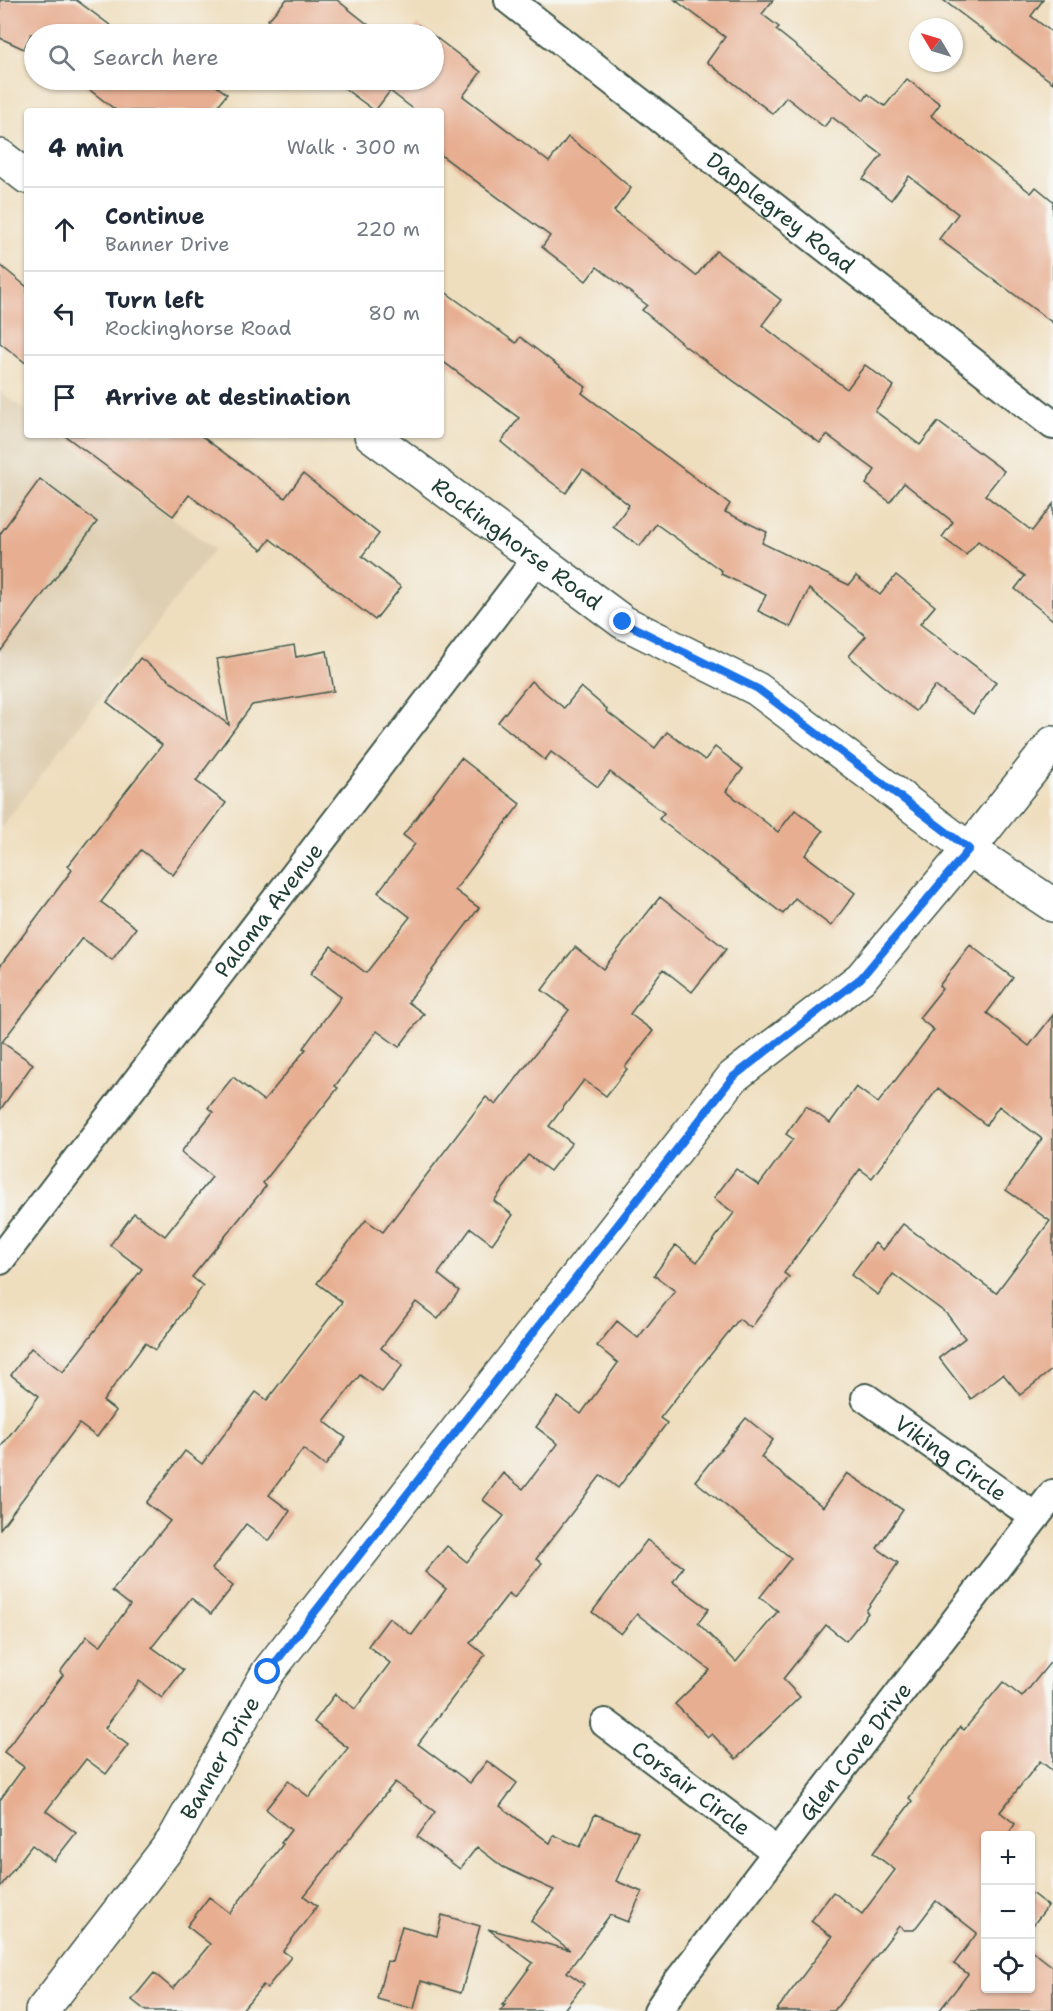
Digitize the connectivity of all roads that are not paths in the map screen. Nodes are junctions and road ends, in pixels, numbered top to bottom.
1 (509, 0) edge
2 (0, 156) edge
3 (24, 175) edge
4 (1053, 425) edge
5 (375, 438) edge
6 (537, 559) junction
7 (1053, 743) edge
8 (969, 849) junction
9 (1053, 905) edge
10 (0, 1260) edge
11 (866, 1398) dead end
12 (1053, 1494) edge
13 (1035, 1517) junction
14 (605, 1723) dead end
15 (777, 1852) junction
16 (42, 2011) edge
17 (658, 2011) edge

1 - 4 street, Dapplegrey Road
2 - 3 street
5 - 6 street, Rockinghorse Road
6 - 8 street, Rockinghorse Road
6 - 10 street, Paloma Avenue
7 - 8 street, Banner Drive
8 - 9 street, Rockinghorse Road
8 - 16 street, Banner Drive
11 - 13 street, Viking Circle
12 - 13 street, Glen Cove Drive
13 - 15 street, Glen Cove Drive
14 - 15 street, Corsair Circle
15 - 17 street, Glen Cove Drive

